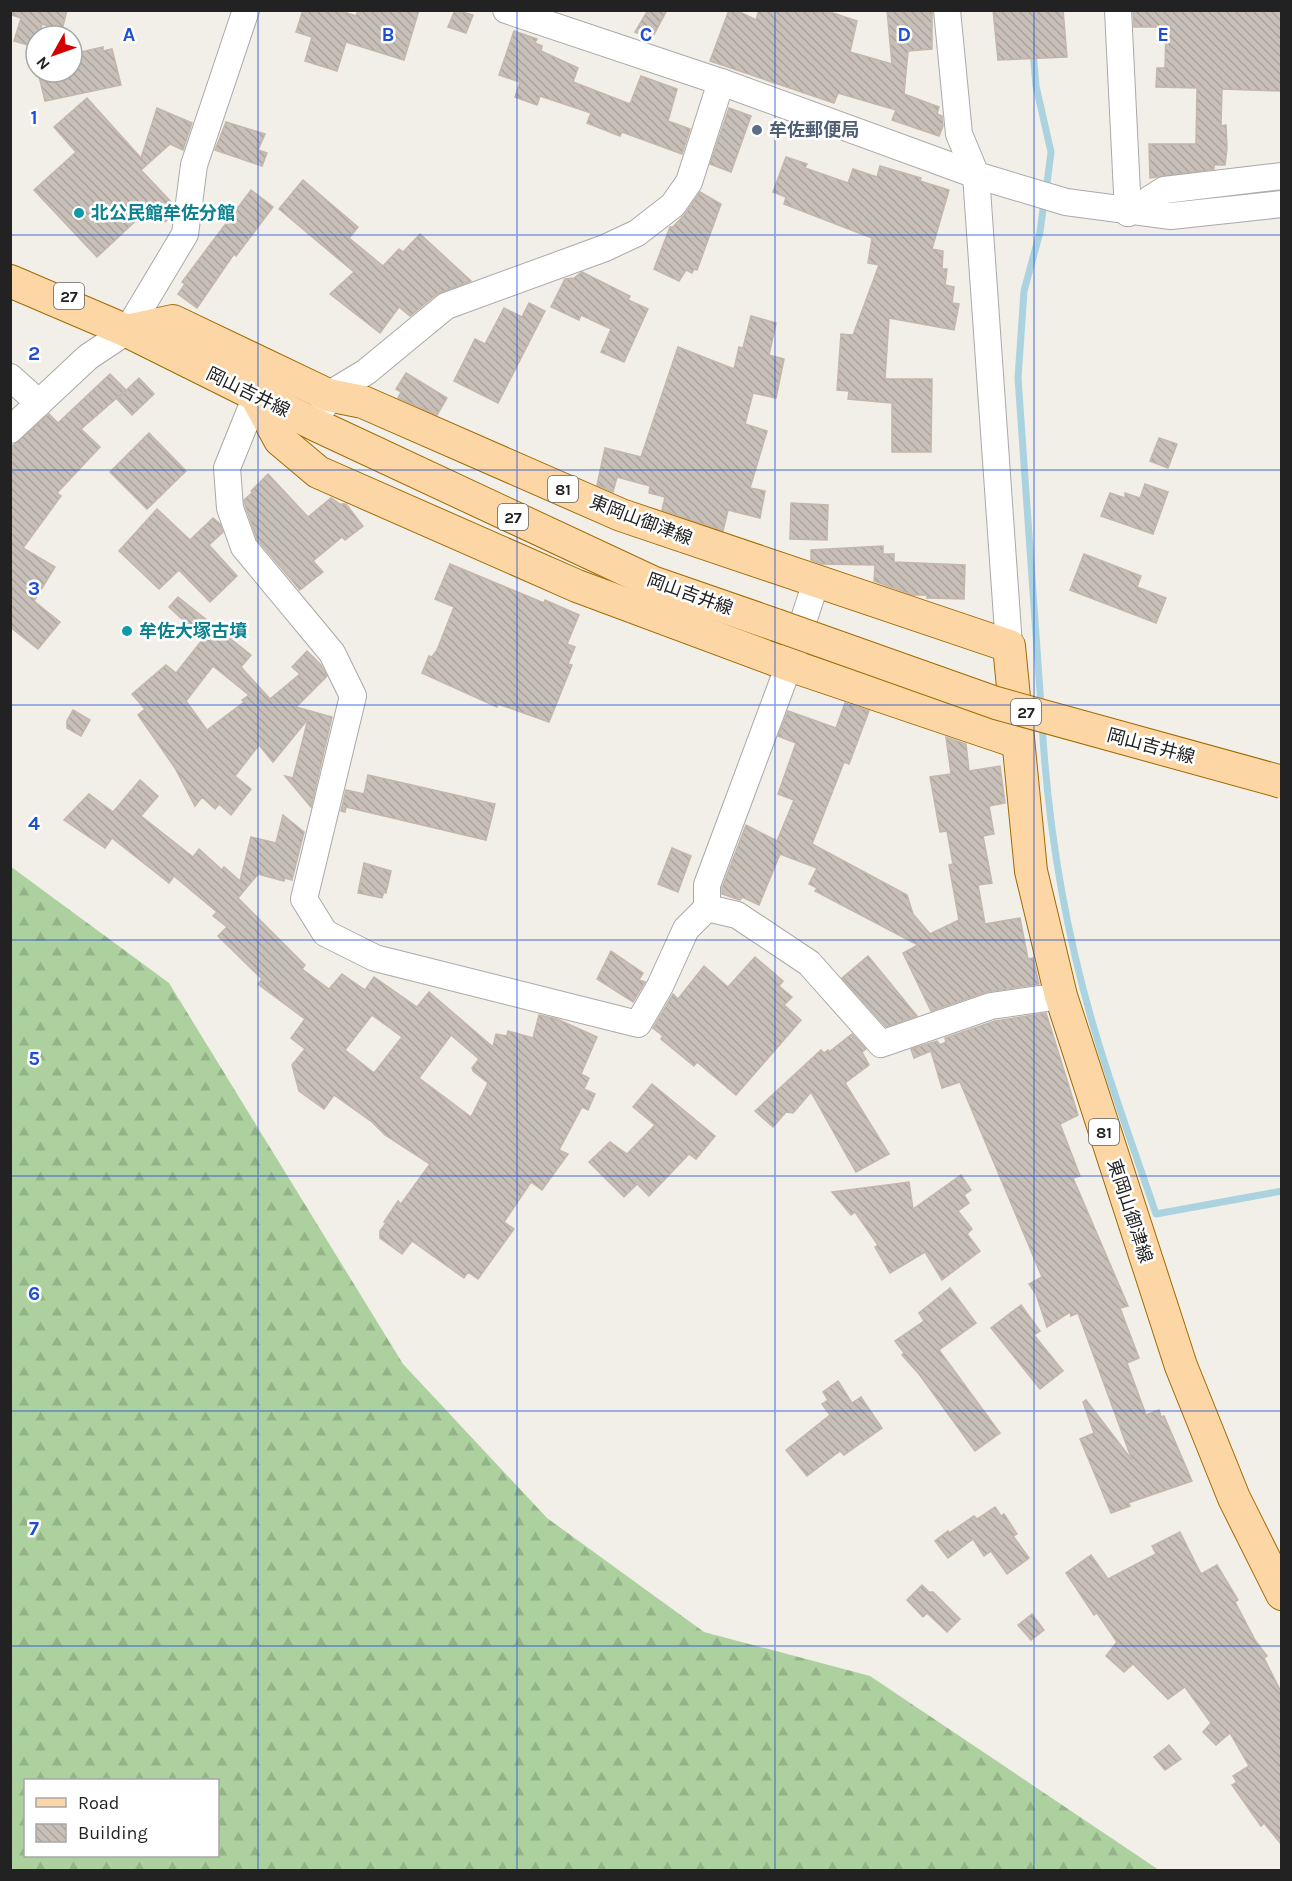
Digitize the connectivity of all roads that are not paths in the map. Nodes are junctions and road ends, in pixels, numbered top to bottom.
1 (246, 10) edge
2 (506, 10) edge
3 (947, 10) edge
4 (1118, 10) edge
5 (721, 82) junction
6 (976, 175) junction
7 (1281, 176) edge
8 (1281, 204) edge
9 (1128, 213) junction
10 (10, 262) edge
11 (10, 281) edge
12 (127, 331) junction
13 (10, 377) edge
14 (328, 395) junction
15 (256, 396) junction
16 (39, 403) junction
17 (316, 425) junction
18 (10, 430) edge
19 (816, 582) junction
20 (1009, 646) junction
21 (789, 665) junction
22 (1017, 742) junction
23 (1281, 782) edge
24 (707, 908) junction
25 (1061, 996) junction
26 (1281, 1594) edge

1 - 12 street
2 - 5 street
3 - 6 street
4 - 9 street
5 - 6 street
5 - 14 street
6 - 9 street
6 - 20 street
7 - 9 street
8 - 9 street
10 - 12 main road, 岡山吉井線 / 27
11 - 12 main road, 岡山吉井線 / 27
12 - 14 main road, 東岡山御津線 / 81
12 - 15 main road, 岡山吉井線 / 27
12 - 16 street
13 - 16 street
14 - 17 street
14 - 19 main road, 東岡山御津線 / 81
15 - 17 main road, 岡山吉井線 / 27
15 - 21 main road
15 - 24 street
16 - 18 street
17 - 23 main road, 岡山吉井線 / 27, bridge
19 - 20 main road, 東岡山御津線 / 81
19 - 21 street
20 - 22 main road, 東岡山御津線 / 81
21 - 22 main road
21 - 24 street
22 - 25 main road, 東岡山御津線 / 81
24 - 25 street
25 - 26 main road, 東岡山御津線 / 81

